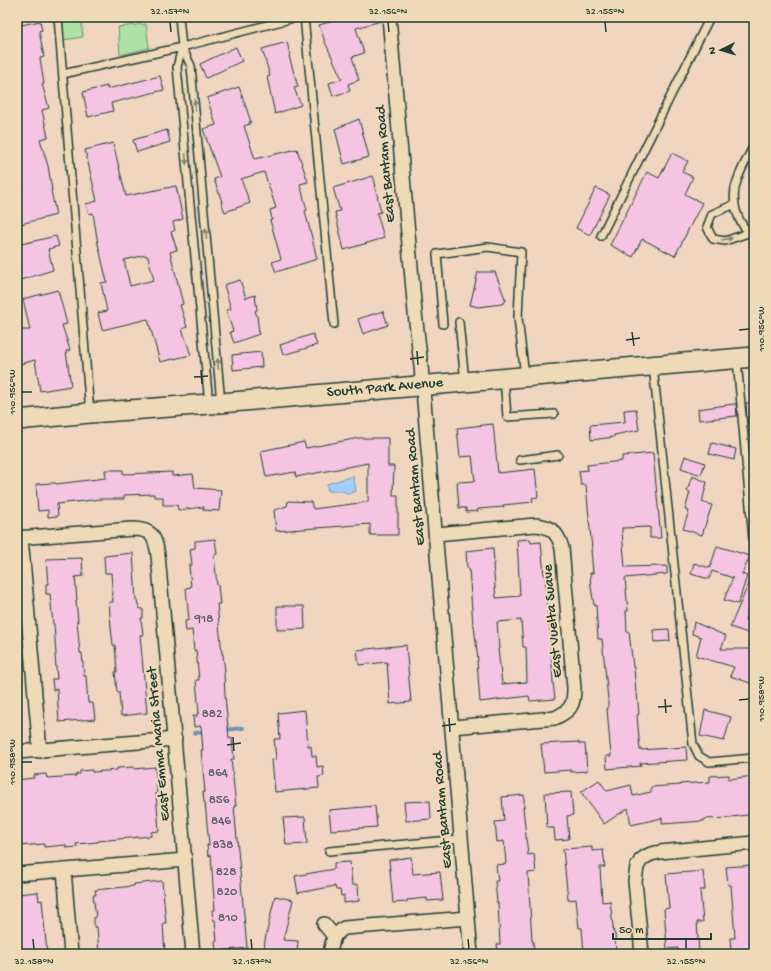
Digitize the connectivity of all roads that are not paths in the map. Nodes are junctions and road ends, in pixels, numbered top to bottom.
1 (58, 17) edge
2 (179, 17) edge
3 (298, 17) edge
4 (304, 17) edge
5 (389, 17) edge
6 (710, 17) edge
7 (182, 47) junction
8 (63, 74) junction
9 (754, 145) edge
10 (735, 204) junction
11 (204, 211) junction
12 (191, 213) junction
13 (751, 234) edge
14 (601, 236) dead end
15 (459, 322) dead end
16 (334, 324) dead end
17 (443, 324) dead end
18 (745, 358) edge
19 (653, 366) junction
20 (525, 377) junction
21 (504, 378) junction
22 (465, 382) junction
23 (423, 385) junction
24 (215, 403) junction
25 (90, 413) junction
26 (554, 414) dead end
27 (17, 420) edge
28 (558, 456) dead end
29 (520, 460) dead end
30 (436, 534) junction
31 (19, 537) edge
32 (754, 551) edge
33 (452, 726) junction
34 (175, 740) junction
35 (40, 751) junction
36 (17, 752) edge
37 (754, 758) edge
38 (461, 840) junction
39 (754, 844) edge
40 (329, 851) dead end
41 (185, 860) junction
42 (64, 870) junction
43 (17, 874) edge
44 (468, 918) junction
45 (324, 924) dead end
46 (334, 936) junction
47 (71, 954) edge
48 (193, 954) edge
49 (332, 954) edge
50 (471, 954) edge
51 (642, 954) edge

1 - 8 lane
2 - 7 lane
3 - 7 lane
4 - 16 lane
5 - 23 street, East Bantam Road
6 - 14 lane
7 - 8 lane
11 -> 7 lane
7 -> 12 lane
8 - 25 lane
9 - 10 lane
10 - 13 lane
10 -> 13 lane
11 - 12 lane
24 -> 11 lane
12 - 24 lane
15 - 22 lane
17 - 20 lane
18 - 19 main road, South Park Avenue
18 - 32 lane
19 - 20 main road, South Park Avenue
19 - 37 lane
20 - 21 main road, South Park Avenue
21 - 22 main road, South Park Avenue
21 - 26 lane
22 - 23 main road, South Park Avenue
23 - 24 main road, South Park Avenue
23 - 30 street, East Bantam Road
24 - 25 main road, South Park Avenue
25 - 27 main road, South Park Avenue
28 - 29 lane
30 - 33 street, East Bantam Road
30 - 33 street, East Vuelta Suave
31 - 34 street, East Emma Maria Street
31 - 35 street
33 - 38 street, East Bantam Road
34 - 35 street
34 - 41 street, East Emma Maria Street
35 - 36 street
38 - 40 lane
38 - 44 street, East Bantam Road
39 - 51 street
41 - 42 street
41 - 48 street, East Emma Maria Street
42 - 43 street
42 - 47 street
44 - 46 street
44 - 50 street, East Bantam Road
45 - 46 street
46 - 49 street

